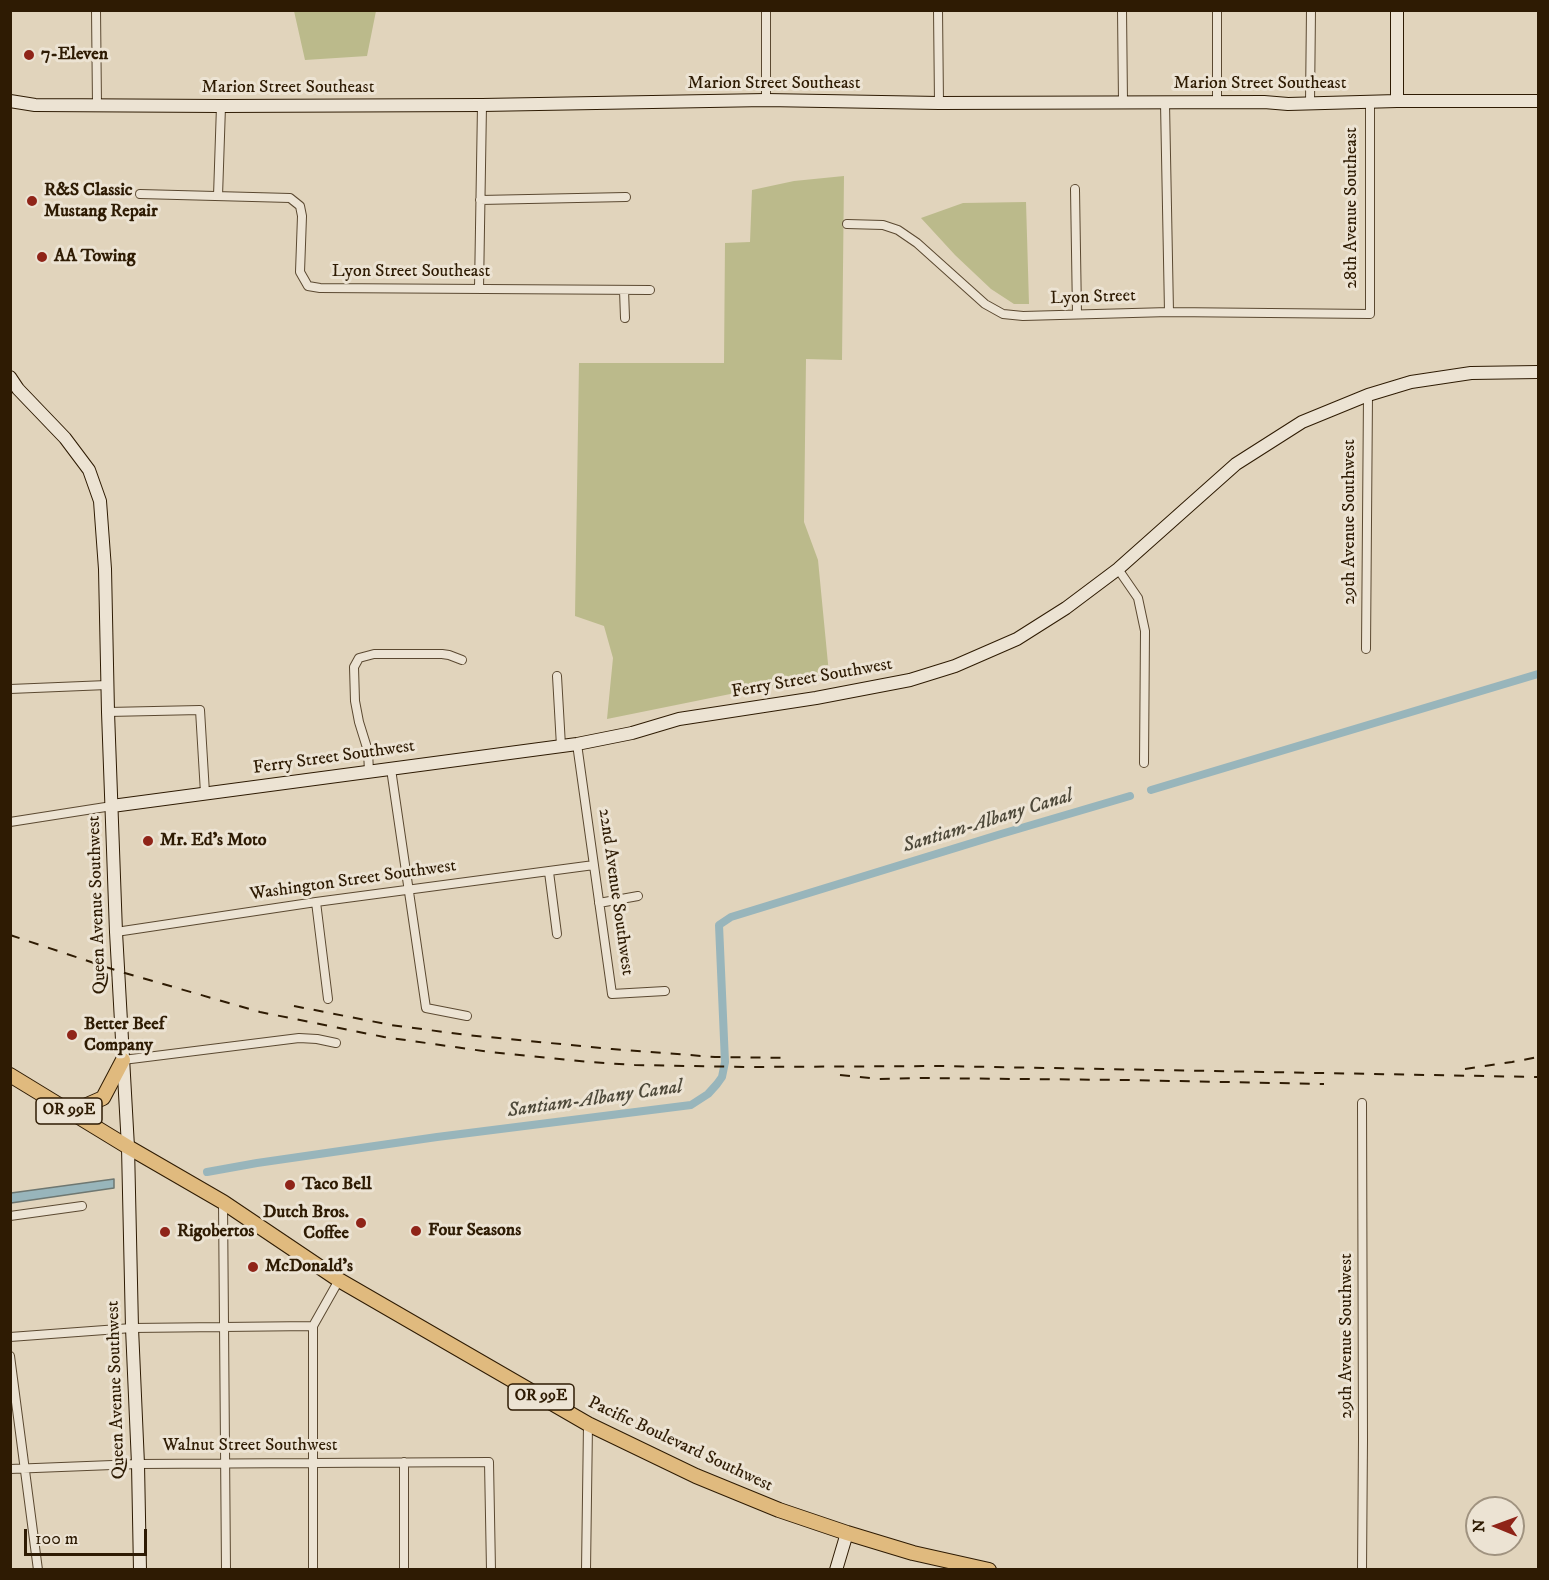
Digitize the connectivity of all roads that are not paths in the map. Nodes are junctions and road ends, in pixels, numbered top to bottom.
1 (96, 10) edge
2 (766, 10) edge
3 (938, 10) edge
4 (1122, 10) edge
5 (1217, 10) edge
6 (1311, 10) edge
7 (1397, 10) edge
8 (766, 100) junction
9 (10, 101) edge
10 (1397, 101) junction
11 (1539, 101) edge
12 (1123, 102) junction
13 (1217, 102) junction
14 (1370, 102) junction
15 (939, 103) junction
16 (1166, 103) junction
17 (1310, 103) junction
18 (97, 105) junction
19 (482, 105) junction
20 (221, 106) junction
21 (1075, 189) dead end
22 (140, 194) dead end
23 (219, 196) junction
24 (626, 197) dead end
25 (480, 200) junction
26 (847, 224) dead end
27 (479, 289) junction
28 (624, 290) junction
29 (650, 290) dead end
30 (1169, 312) junction
31 (1077, 314) junction
32 (1370, 314) joint
33 (625, 318) dead end
34 (1539, 372) edge
35 (10, 377) edge
36 (1368, 395) junction
37 (1118, 569) junction
38 (1366, 649) dead end
39 (462, 660) dead end
40 (557, 676) dead end
41 (107, 685) junction
42 (10, 689) edge
43 (108, 712) junction
44 (578, 744) junction
45 (561, 746) junction
46 (1144, 763) dead end
47 (391, 769) junction
48 (369, 772) junction
49 (205, 794) junction
50 (112, 806) junction
51 (10, 822) edge
52 (594, 865) junction
53 (549, 872) junction
54 (409, 890) junction
55 (638, 896) dead end
56 (316, 902) junction
57 (599, 903) junction
58 (116, 932) junction
59 (557, 934) dead end
60 (665, 991) dead end
61 (328, 999) dead end
62 (467, 1016) dead end
63 (336, 1043) dead end
64 (123, 1060) junction
65 (10, 1075) edge
66 (1362, 1103) dead end
67 (72, 1112) junction
68 (128, 1147) junction
69 (223, 1202) junction
70 (82, 1206) dead end
71 (10, 1216) edge
72 (339, 1280) junction
73 (223, 1326) junction
74 (313, 1326) junction
75 (132, 1328) junction
76 (10, 1337) edge
77 (10, 1356) edge
78 (588, 1424) junction
79 (313, 1462) junction
80 (404, 1462) junction
81 (226, 1463) junction
82 (138, 1464) junction
83 (26, 1468) junction
84 (10, 1469) edge
85 (847, 1533) junction
86 (38, 1569) edge
87 (140, 1569) edge
88 (226, 1569) edge
89 (313, 1569) edge
90 (404, 1569) edge
91 (491, 1569) edge
92 (586, 1569) edge
93 (836, 1569) edge
94 (989, 1569) edge
95 (1362, 1569) edge

1 - 18 street
2 - 8 street
3 - 15 street
4 - 12 street
5 - 13 street
6 - 17 street
7 - 10 street
8 - 15 street, Marion Street Southeast
8 - 19 street, Marion Street Southeast
9 - 18 street, Marion Street Southeast
10 - 11 street, Marion Street Southeast
10 - 14 street, Marion Street Southeast
12 - 15 street, Marion Street Southeast
12 - 16 street, Marion Street Southeast
13 - 16 street, Marion Street Southeast
13 - 17 street, Marion Street Southeast
14 - 17 street, Marion Street Southeast
14 - 32 street, 28th Avenue Southeast
16 - 30 street
18 - 20 street, Marion Street Southeast
19 - 20 street, Marion Street Southeast
19 - 25 street
20 - 23 street
21 - 31 street
22 - 23 street, Lyon Street Southeast
23 - 27 street, Lyon Street Southeast
24 - 25 street
25 - 27 street
26 - 31 street, Lyon Street
27 - 28 street, Lyon Street Southeast
28 - 29 street, Lyon Street Southeast
28 - 33 street
30 - 31 street, Lyon Street
30 - 32 street, Lyon Street
34 - 36 street, Ferry Street Southwest
35 - 41 street, Queen Avenue Southwest
36 - 37 street, Ferry Street Southwest
36 - 38 street, 29th Avenue Southwest
37 - 44 street, Ferry Street Southwest
37 - 46 street
39 - 48 street
40 - 45 street
41 - 42 street
41 - 43 street, Queen Avenue Southwest
43 - 49 street
43 - 50 street, Queen Avenue Southwest
44 - 45 street, Ferry Street Southwest
44 - 52 street, 22nd Avenue Southwest
45 - 47 street, Ferry Street Southwest
47 - 48 street, Ferry Street Southwest
47 - 54 street
48 - 49 street, Ferry Street Southwest
49 - 50 street, Ferry Street Southwest
50 - 51 street, Ferry Street Southwest
50 - 58 street, Queen Avenue Southwest
52 - 53 street, Washington Street Southwest
52 - 57 street, 22nd Avenue Southwest
53 - 54 street, Washington Street Southwest
53 - 59 street
54 - 56 street, Washington Street Southwest
54 - 62 street
55 - 57 street
56 - 58 street, Washington Street Southwest
56 - 61 street
57 - 60 street, 22nd Avenue Southwest
58 - 64 street, Queen Avenue Southwest
63 - 64 street
64 - 67 main road
64 - 68 street, Queen Avenue Southwest
65 - 67 main road, Pacific Boulevard Southwest / OR 99E
66 - 95 street, 29th Avenue Southwest
67 - 68 main road, Pacific Boulevard Southwest / OR 99E
68 - 69 main road, Pacific Boulevard Southwest / OR 99E
68 - 75 street, Queen Avenue Southwest
69 - 72 main road, Pacific Boulevard Southwest / OR 99E
69 - 73 street
70 - 71 street
72 - 74 street
72 - 78 main road, Pacific Boulevard Southwest / OR 99E
73 - 74 street
73 - 75 street
73 - 81 street
74 - 79 street
75 - 76 street
75 - 82 street, Queen Avenue Southwest
77 - 83 street
78 - 85 main road, Pacific Boulevard Southwest / OR 99E
78 - 92 street
79 - 80 street, Walnut Street Southwest
79 - 81 street, Walnut Street Southwest
79 - 89 street
80 - 90 street
80 - 91 street, Walnut Street Southwest
81 - 82 street, Walnut Street Southwest
81 - 88 street
82 - 83 street, Walnut Street Southwest
82 - 87 street, Queen Avenue Southwest
83 - 84 street, Walnut Street Southwest
83 - 86 street
85 - 93 street
85 - 94 main road, Pacific Boulevard Southwest / OR 99E

